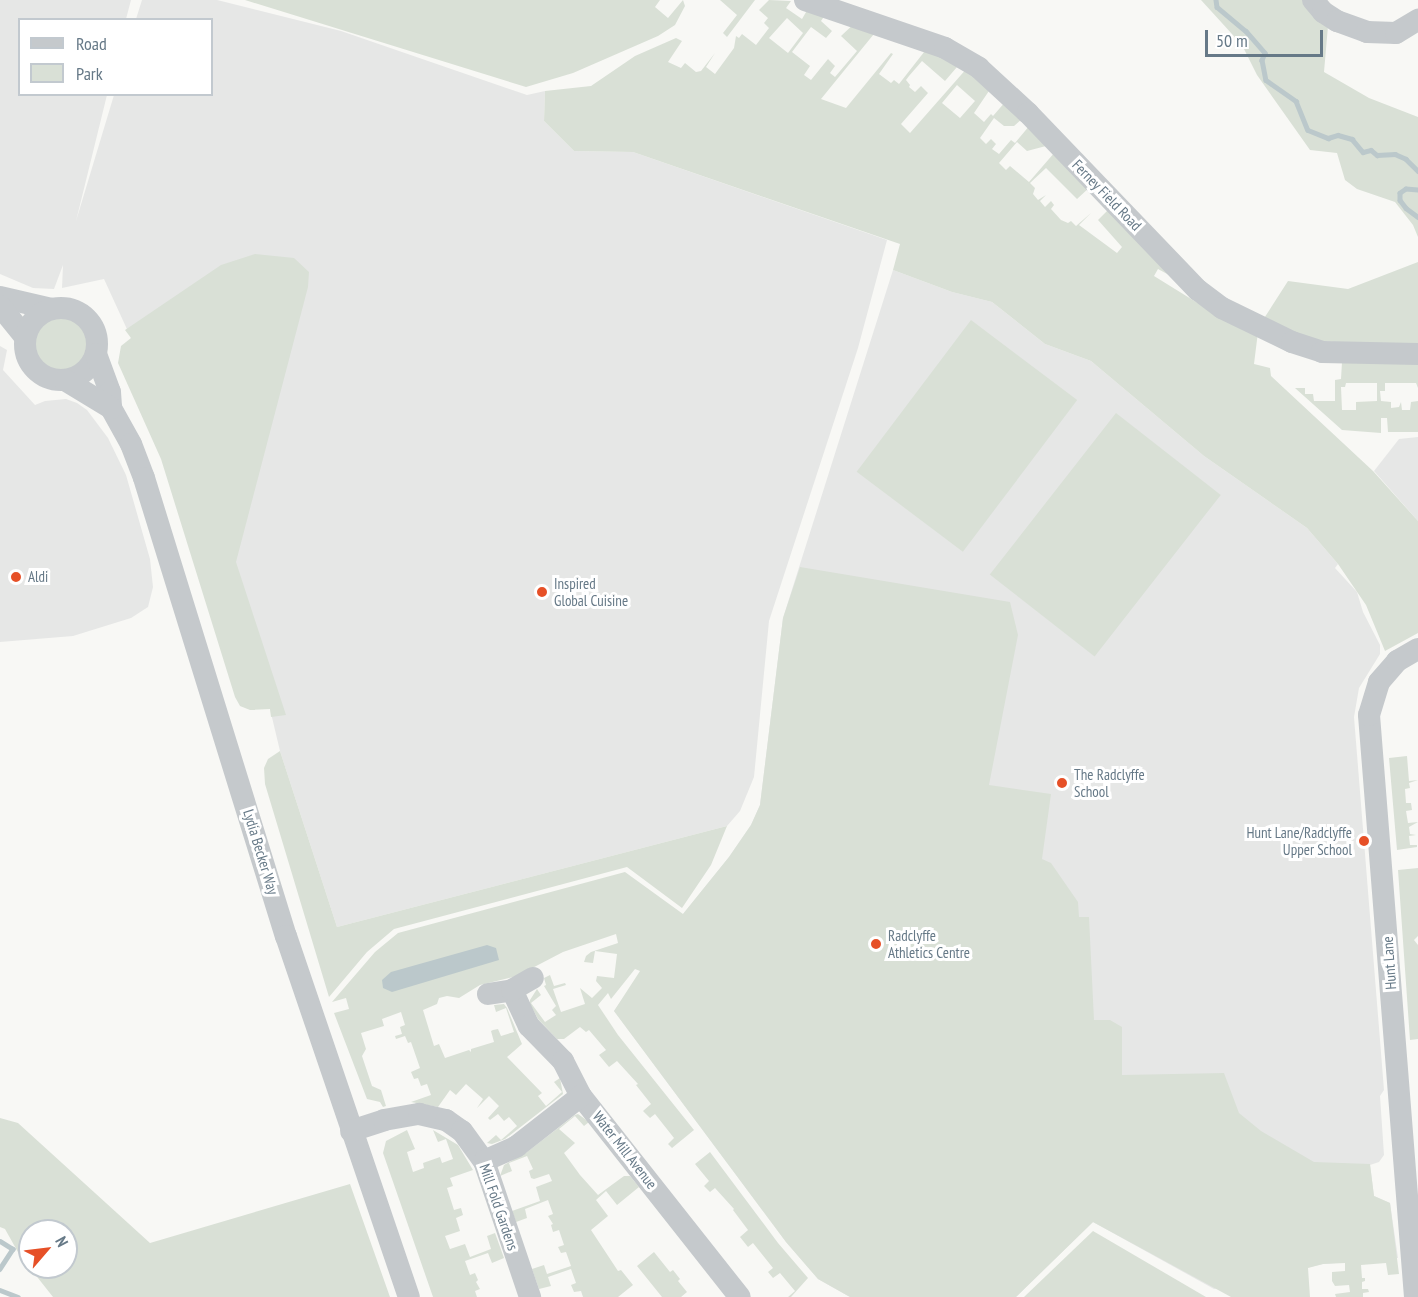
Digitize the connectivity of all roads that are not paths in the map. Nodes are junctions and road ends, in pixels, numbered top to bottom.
1 (805, 0) edge
2 (1313, 0) edge
3 (1418, 21) edge
4 (0, 297) edge
5 (0, 306) edge
6 (52, 309) junction
7 (25, 337) junction
8 (96, 354) junction
9 (1418, 354) edge
10 (65, 380) junction
11 (111, 408) junction
12 (1418, 649) edge
13 (533, 978) dead end
14 (512, 990) junction
15 (488, 994) dead end
16 (581, 1096) junction
17 (1409, 1105) edge
18 (351, 1131) junction
19 (484, 1161) junction
20 (409, 1297) edge
21 (530, 1297) edge
22 (740, 1297) edge
23 (1415, 1297) edge

1 - 9 street, Ferney Field Road
2 - 3 street
4 - 6 street
5 - 7 street
6 - 7 street
6 - 8 street
7 - 10 street
8 - 10 street
8 - 11 street, Lydia Becker Way
10 - 11 street, Lydia Becker Way
11 - 18 street, Lydia Becker Way
12 - 17 street, Hunt Lane
13 - 14 street
14 - 15 street
14 - 16 street, Water Mill Avenue
16 - 19 street
16 - 22 street, Water Mill Avenue
17 - 23 street, Hunt Lane
18 - 19 street, Mill Fold Gardens
18 - 20 street, Lydia Becker Way
19 - 21 street, Mill Fold Gardens

